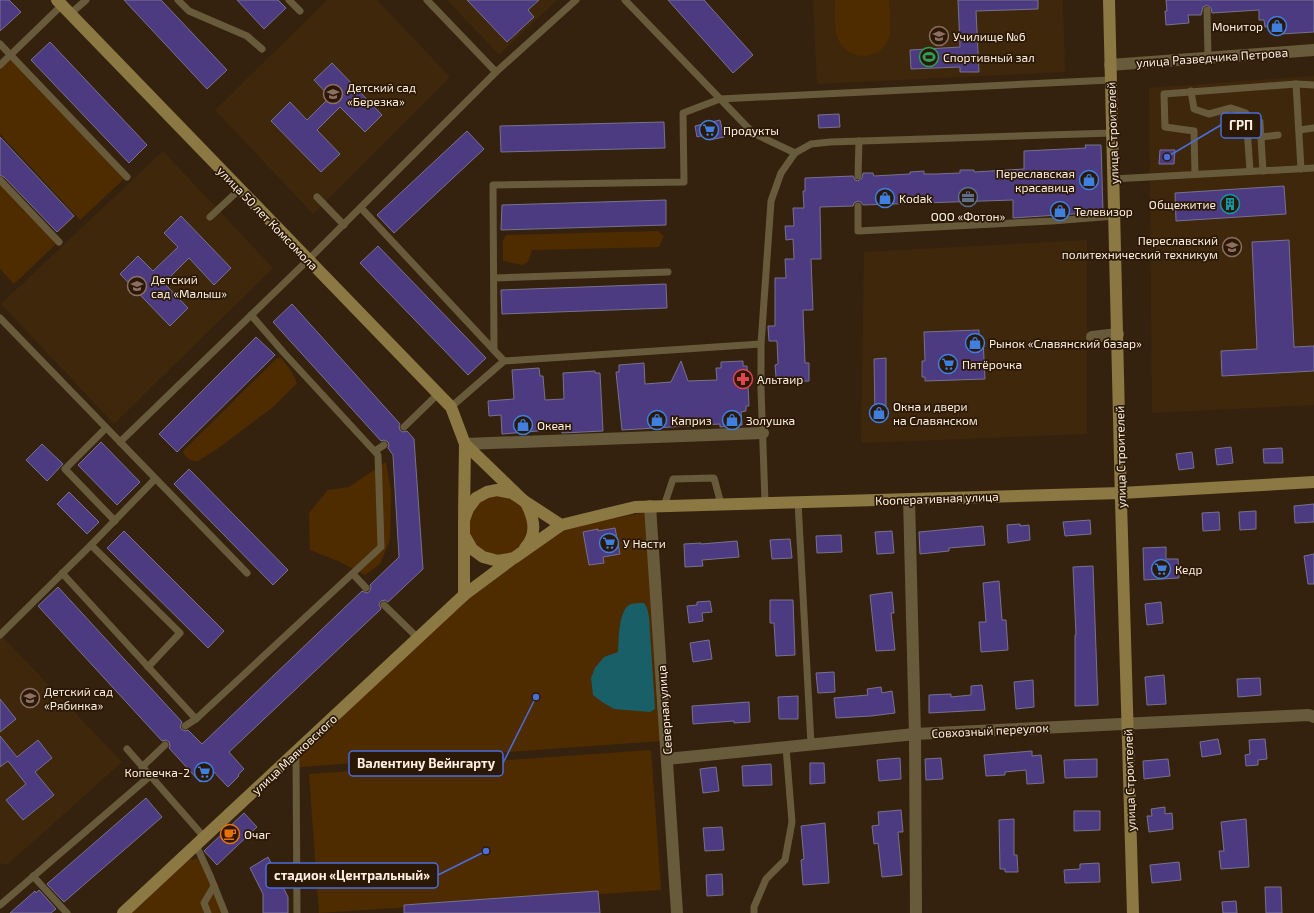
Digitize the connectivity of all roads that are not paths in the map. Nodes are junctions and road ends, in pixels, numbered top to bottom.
1 (86, 0) edge
2 (178, 0) edge
3 (289, 0) edge
4 (427, 0) edge
5 (576, 0) edge
6 (625, 0) edge
7 (1109, 0) edge
8 (63, 6) edge
9 (1207, 10) dead end
10 (300, 11) dead end
11 (0, 44) edge
12 (262, 49) dead end
13 (1314, 50) edge
14 (10, 54) junction
15 (1208, 57) junction
16 (0, 65) edge
17 (1110, 65) junction
18 (496, 72) junction
19 (1110, 80) junction
20 (1296, 84) junction
21 (1314, 85) edge
22 (1191, 91) junction
23 (720, 99) junction
24 (1260, 122) dead end
25 (1314, 128) edge
26 (1299, 130) junction
27 (1112, 132) junction
28 (1278, 135) dead end
29 (1261, 137) junction
30 (859, 141) junction
31 (795, 153) junction
32 (1314, 168) edge
33 (1301, 169) junction
34 (1250, 171) junction
35 (1263, 171) junction
36 (1195, 174) junction
37 (858, 176) dead end
38 (127, 177) dead end
39 (1113, 179) junction
40 (0, 180) edge
41 (240, 189) junction
42 (317, 197) dead end
43 (858, 206) dead end
44 (361, 208) junction
45 (1114, 216) junction
46 (210, 217) dead end
47 (344, 225) junction
48 (59, 242) dead end
49 (308, 260) junction
50 (668, 272) dead end
51 (494, 278) junction
52 (251, 315) junction
53 (0, 318) edge
54 (1118, 334) junction
55 (1092, 337) dead end
56 (761, 344) junction
57 (494, 350) junction
58 (504, 361) junction
59 (438, 394) junction
60 (451, 407) junction
61 (404, 427) dead end
62 (106, 428) junction
63 (763, 433) junction
64 (120, 442) junction
65 (465, 444) junction
66 (384, 445) dead end
67 (374, 452) junction
68 (155, 479) junction
69 (1314, 482) edge
70 (1121, 493) junction
71 (908, 499) junction
72 (765, 502) junction
73 (798, 502) junction
74 (526, 503) junction
75 (721, 504) junction
76 (650, 506) junction
77 (664, 506) junction
78 (115, 520) junction
79 (464, 520) junction
80 (562, 525) junction
81 (91, 545) junction
82 (514, 558) junction
83 (247, 573) dead end
84 (62, 574) junction
85 (352, 574) junction
86 (366, 588) dead end
87 (464, 595) junction
88 (384, 605) dead end
89 (0, 635) edge
90 (418, 638) junction
91 (148, 667) junction
92 (1314, 717) edge
93 (196, 719) junction
94 (1128, 724) junction
95 (185, 726) dead end
96 (915, 734) junction
97 (811, 744) junction
98 (165, 745) dead end
99 (786, 747) junction
100 (127, 749) dead end
101 (296, 752) junction
102 (667, 759) junction
103 (142, 767) junction
104 (150, 776) junction
105 (200, 842) junction
106 (33, 876) junction
107 (214, 886) junction
108 (0, 905) edge
109 (67, 913) edge
110 (123, 913) edge
111 (208, 913) edge
112 (225, 913) edge
113 (297, 913) edge
114 (677, 913) edge
115 (754, 913) edge
116 (916, 913) edge
117 (1133, 913) edge

1 - 8 lane
2 - 12 lane
3 - 10 lane
4 - 18 lane
5 - 18 lane
6 - 23 lane
7 - 17 main road, улица Строителей
8 - 14 lane
8 - 41 main road, улица 50 лет Комсомола
9 - 15 lane
11 - 14 lane
13 - 15 street, улица Разведчика Петрова
14 - 16 lane
14 - 38 lane
15 - 17 street, улица Разведчика Петрова
17 - 19 main road, улица Строителей
18 - 44 lane
19 - 23 lane
19 - 27 main road, улица Строителей
20 - 21 lane
20 - 22 lane
20 - 26 lane
22 - 34 lane
22 - 36 lane
23 - 31 lane
23 - 51 lane
24 - 29 lane
25 - 26 lane
26 - 33 lane
27 - 30 lane
27 - 39 main road, улица Строителей
28 - 29 lane
29 - 35 lane
30 - 31 lane
30 - 37 lane
31 - 56 lane
32 - 33 lane
33 - 35 lane
34 - 35 lane
34 - 36 lane
36 - 39 lane
39 - 45 main road, улица Строителей
40 - 48 lane
41 - 46 lane
41 - 49 main road, улица 50 лет Комсомола
42 - 47 lane
43 - 45 lane
44 - 47 lane
44 - 57 lane
45 - 54 main road, улица Строителей
47 - 49 lane
49 - 52 lane
49 - 59 main road, улица 50 лет Комсомола
50 - 51 lane
51 - 57 lane
52 - 64 lane
52 - 67 lane
53 - 62 lane
54 - 55 street
54 - 70 main road, улица Строителей
56 - 58 lane
56 - 63 lane
57 - 58 lane
58 - 60 lane
59 - 60 main road, улица 50 лет Комсомола
59 - 61 lane
60 - 65 main road, улица 50 лет Комсомола
62 - 64 lane
62 - 78 lane
63 - 65 street
63 - 72 lane
64 - 68 lane
65 - 74 main road
65 - 79 main road
66 - 67 lane
67 - 85 lane
68 - 78 lane
68 - 83 lane
69 - 70 main road, Кооперативная улица
70 - 71 main road, Кооперативная улица
70 - 94 main road, улица Строителей
71 - 73 main road, Кооперативная улица
71 - 96 street
72 - 73 main road, Кооперативная улица
72 - 75 main road, Кооперативная улица
73 - 97 lane
74 - 79 main road
74 - 80 main road
74 - 82 main road
75 - 77 main road, Кооперативная улица
75 - 77 lane
76 - 77 main road, Кооперативная улица
76 - 80 main road, Кооперативная улица
76 - 102 street, Северная улица
78 - 81 lane
79 - 82 main road
79 - 87 main road
80 - 82 main road
81 - 84 lane
81 - 91 lane
82 - 87 main road, улица Маяковского
84 - 89 lane
84 - 91 lane
85 - 86 lane
85 - 93 lane
87 - 90 main road, улица Маяковского
88 - 90 lane
90 - 101 main road, улица Маяковского
91 - 93 lane
92 - 94 street, Совхозный переулок
93 - 95 lane
94 - 96 street, Совхозный переулок
94 - 117 main road, улица Строителей
96 - 97 street, Совхозный переулок
96 - 116 street
97 - 99 street, Совхозный переулок
98 - 103 lane
99 - 102 street, Совхозный переулок
99 - 115 lane
100 - 103 lane
101 - 105 main road, улица Маяковского
101 - 113 lane
102 - 114 street, Северная улица
103 - 104 lane
104 - 105 lane
104 - 106 lane
105 - 107 lane
105 - 110 main road, улица Маяковского
106 - 108 lane
106 - 109 lane
107 - 111 lane
107 - 112 lane

